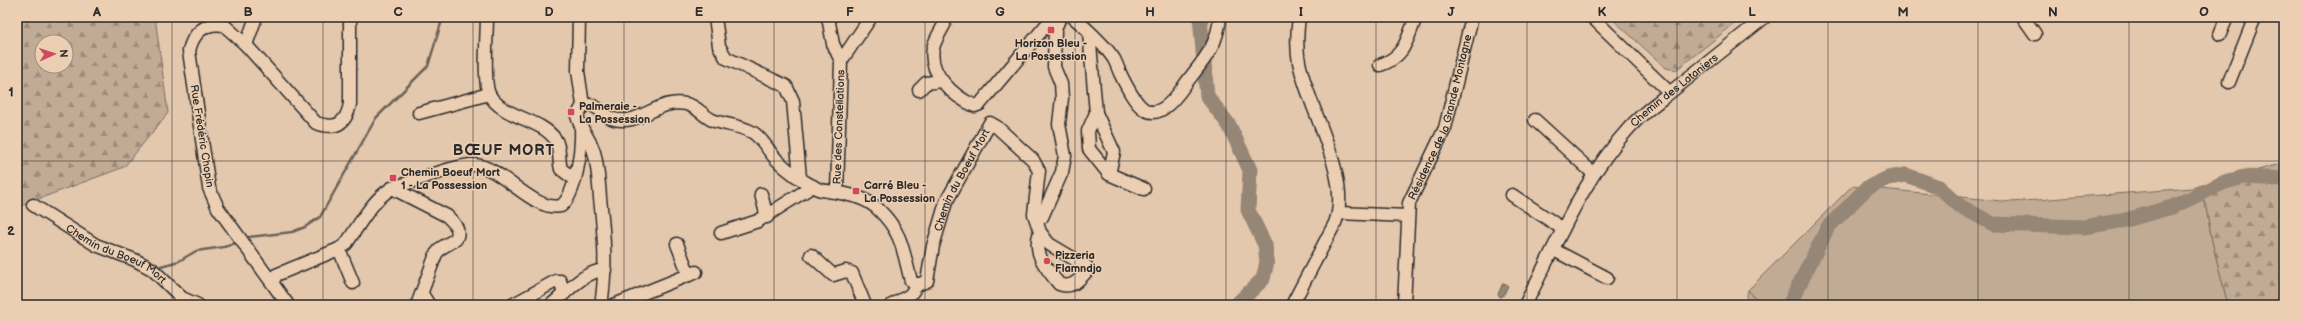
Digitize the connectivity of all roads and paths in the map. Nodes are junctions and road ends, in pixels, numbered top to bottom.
1 (256, 17) edge
2 (350, 17) edge
3 (487, 17) edge
4 (579, 17) edge
5 (714, 17) edge
6 (828, 17) edge
7 (872, 17) edge
8 (1053, 17) edge
9 (1060, 17) edge
10 (1073, 17) edge
11 (1220, 17) edge
12 (1299, 17) edge
13 (1416, 17) edge
14 (1472, 17) edge
15 (1592, 17) edge
16 (1765, 17) edge
17 (2023, 17) edge
18 (2227, 17) edge
19 (2255, 17) edge
20 (944, 25) dead end
21 (1089, 32) junction
22 (2035, 34) dead end
23 (2220, 34) dead end
24 (246, 45) junction
25 (841, 61) junction
26 (1380, 65) dead end
27 (941, 81) junction
28 (2229, 82) dead end
29 (919, 90) dead end
30 (1669, 92) junction
31 (489, 94) junction
32 (582, 106) junction
33 (419, 113) dead end
34 (1096, 113) junction
35 (1535, 120) dead end
36 (581, 129) junction
37 (1109, 174) junction
38 (1594, 174) junction
39 (800, 178) junction
40 (574, 179) junction
41 (813, 186) junction
42 (392, 188) junction
43 (1144, 189) dead end
44 (837, 192) junction
45 (761, 194) dead end
46 (1512, 195) dead end
47 (33, 205) dead end
48 (1339, 213) junction
49 (1407, 216) junction
50 (767, 217) junction
51 (1036, 219) junction
52 (1563, 229) junction
53 (1040, 232) junction
54 (721, 233) dead end
55 (677, 244) dead end
56 (339, 249) junction
57 (1554, 250) junction
58 (811, 255) dead end
59 (606, 270) junction
60 (1607, 278) dead end
61 (273, 281) junction
62 (353, 283) dead end
63 (917, 285) junction
64 (422, 294) junction
65 (564, 294) junction
66 (198, 305) edge
67 (288, 305) edge
68 (417, 305) edge
69 (429, 305) edge
70 (512, 305) edge
71 (551, 305) edge
72 (601, 305) edge
73 (614, 305) edge
74 (865, 305) edge
75 (892, 305) edge
76 (1292, 305) edge
77 (1404, 305) edge
78 (1525, 305) edge

1 - 24 street
2 - 24 street, Rue Frédéric Chopin
3 - 31 street
4 - 32 street
5 - 39 street
6 - 25 street, Rue des Constellations
7 - 25 street, Rue des Constellations
8 - 27 street
9 - 51 street
10 - 21 street
11 - 21 street
12 - 48 street
13 - 26 street
14 - 49 street, Résidence de la Grande Montagne
15 - 30 street
16 - 30 street, Chemin des Lataniers
17 - 22 street
18 - 23 street
19 - 28 street
20 - 27 street
21 - 34 street
24 - 61 street, Rue Frédéric Chopin
25 - 44 street, Rue des Constellations
27 - 29 street
30 - 38 street, Chemin des Lataniers
31 - 33 street
31 - 40 street
32 - 36 street
32 - 39 street
34 - 37 street
34 - 37 street
35 - 38 street
36 - 40 street
36 - 59 street
37 - 43 street
38 - 52 street, Chemin des Lataniers
39 - 41 street
40 - 42 street
41 - 44 street
41 - 50 street
42 - 56 street
42 - 64 street
44 - 63 street
45 - 50 street
46 - 52 street
47 - 66 street, Chemin du Boeuf Mort
48 - 49 street
48 - 76 street
49 - 77 street, Résidence de la Grande Montagne
50 - 54 street
51 - 53 street
51 - 63 street, Chemin du Boeuf Mort
52 - 57 street, Chemin des Lataniers
53 - 53 street
55 - 73 street
56 - 61 street
56 - 62 street
57 - 60 street
57 - 78 street, Chemin des Lataniers
58 - 74 street
59 - 65 street
59 - 72 street
61 - 67 street, Rue Frédéric Chopin
63 - 75 street
64 - 68 street
64 - 69 street
65 - 70 street
65 - 71 street

